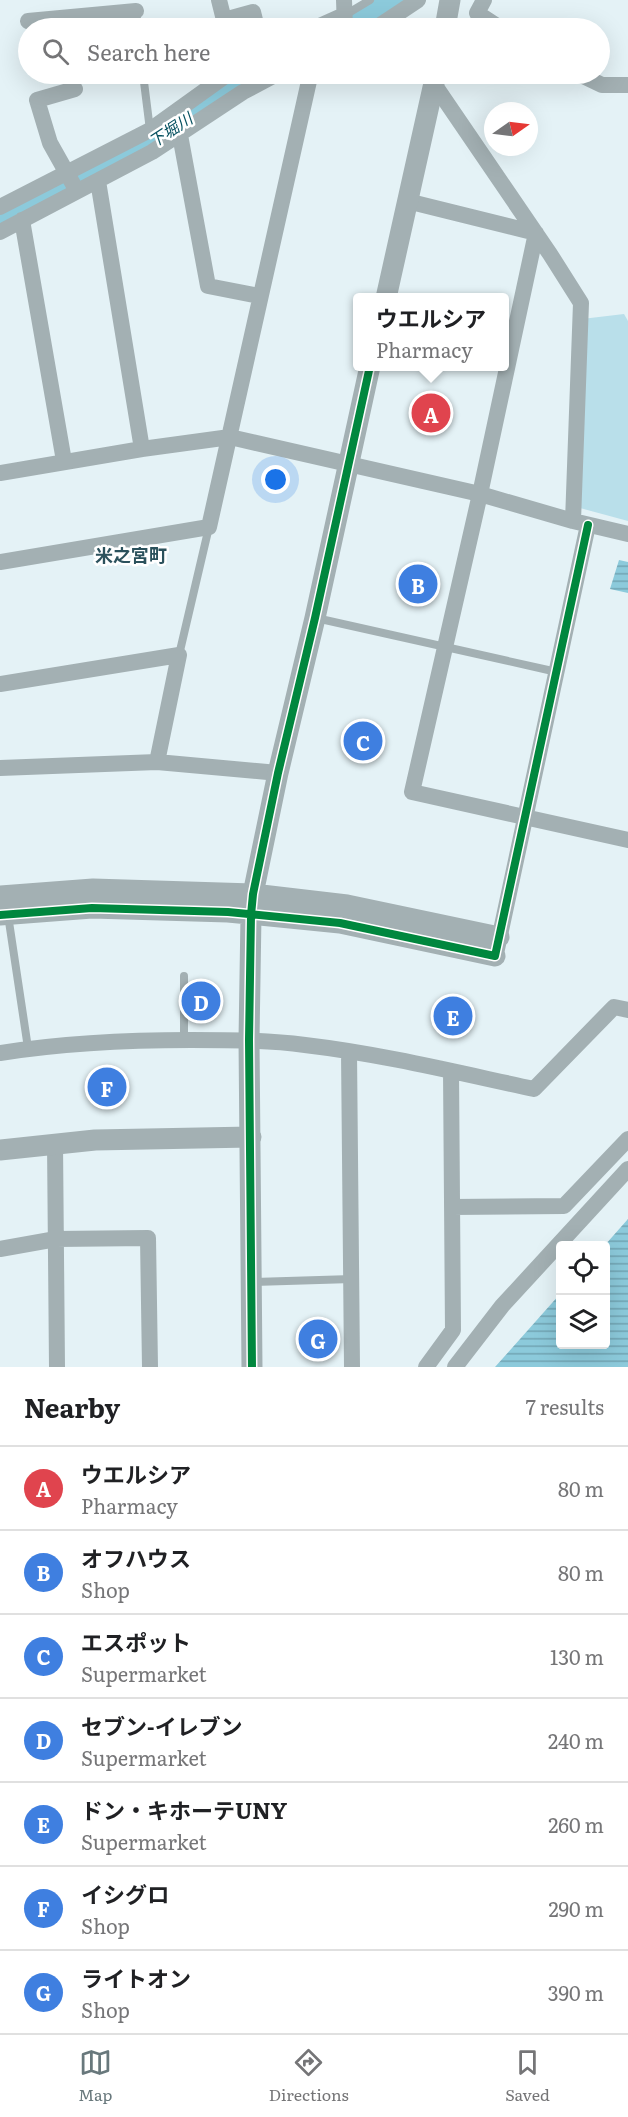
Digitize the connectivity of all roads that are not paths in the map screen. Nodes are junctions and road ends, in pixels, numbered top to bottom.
1 (219, 0) edge
2 (370, 0) edge
3 (418, 0) edge
4 (450, 0) edge
5 (484, 0) edge
6 (105, 7) edge
7 (136, 11) joint
8 (344, 15) edge
9 (44, 18) edge
10 (137, 18) edge
11 (224, 18) edge
12 (231, 18) edge
13 (254, 18) edge
14 (391, 18) edge
15 (447, 18) edge
16 (485, 18) edge
17 (144, 84) edge
18 (214, 84) edge
19 (258, 84) edge
20 (308, 84) edge
21 (434, 84) edge
22 (438, 84) edge
23 (600, 84) edge
24 (628, 85) edge
25 (75, 89) dead end
26 (150, 130) junction
27 (180, 135) junction
28 (67, 174) junction
29 (98, 181) junction
30 (77, 192) junction
31 (407, 201) junction
32 (0, 207) edge
33 (22, 220) junction
34 (0, 232) edge
35 (536, 233) junction
36 (387, 293) edge
37 (259, 296) junction
38 (509, 359) edge
39 (369, 371) edge
40 (506, 371) edge
41 (230, 437) junction
42 (142, 449) junction
43 (64, 461) junction
44 (349, 464) junction
45 (0, 473) edge
46 (480, 494) junction
47 (580, 523) junction
48 (209, 527) junction
49 (628, 534) edge
50 (0, 562) edge
51 (315, 618) junction
52 (446, 648) junction
53 (180, 654) junction
54 (557, 672) junction
55 (0, 684) edge
56 (157, 762) junction
57 (0, 768) edge
58 (278, 773) junction
59 (525, 818) junction
60 (628, 840) edge
61 (252, 905) junction
62 (2, 909) edge
63 (497, 947) joint
64 (184, 976) dead end
65 (628, 1010) edge
66 (184, 1040) junction
67 (249, 1040) junction
68 (28, 1048) junction
69 (349, 1052) junction
70 (0, 1053) edge
71 (451, 1071) junction
72 (251, 1137) junction
73 (628, 1139) edge
74 (55, 1143) junction
75 (0, 1150) edge
76 (628, 1169) edge
77 (452, 1207) junction
78 (56, 1239) junction
79 (0, 1249) edge
80 (352, 1279) junction
81 (251, 1282) junction
82 (57, 1367) edge
83 (150, 1367) edge
84 (252, 1367) edge
85 (352, 1367) edge
86 (426, 1367) edge
87 (455, 1367) edge

1 - 11 street
2 - 8 lane
3 - 14 street
4 - 15 street
5 - 16 street
6 - 7 street
6 - 9 street
7 - 10 lane
12 - 13 street
17 - 26 lane
18 - 26 street
19 - 27 street
20 - 37 street
21 - 31 street
22 - 35 street
23 - 24 street
25 - 28 street
26 - 28 street
27 - 29 street
27 - 37 street
28 - 30 street
28 - 32 street
29 - 30 street
29 - 42 street
30 - 33 street
31 - 35 street
31 - 36 street
33 - 34 street
33 - 43 street
35 - 38 street
35 - 47 street
37 - 41 street
39 - 44 street
40 - 46 street
41 - 42 street
41 - 44 street
41 - 48 street
42 - 43 street
43 - 45 street
44 - 46 street
44 - 51 street
46 - 47 street
46 - 52 street
47 - 49 street
47 - 54 street
48 - 50 street
48 - 53 lane
51 - 52 lane
51 - 58 street
52 - 54 lane
52 - 59 street
53 - 55 street
53 - 56 street
54 - 59 street
56 - 57 street
56 - 58 street
58 - 61 street
59 - 60 street
59 - 63 street
61 - 62 street
61 - 63 street
61 - 67 street
62 - 68 lane
64 - 66 lane
65 - 71 street
66 - 67 street
66 - 68 street
67 - 69 street
67 - 72 street
68 - 70 street
69 - 71 street
69 - 80 street
71 - 77 street
72 - 74 street
72 - 81 street
73 - 77 street
74 - 75 street
74 - 78 street
76 - 87 street
77 - 86 street
78 - 79 street
78 - 82 street
78 - 83 street
80 - 81 lane
80 - 85 street
81 - 84 street

